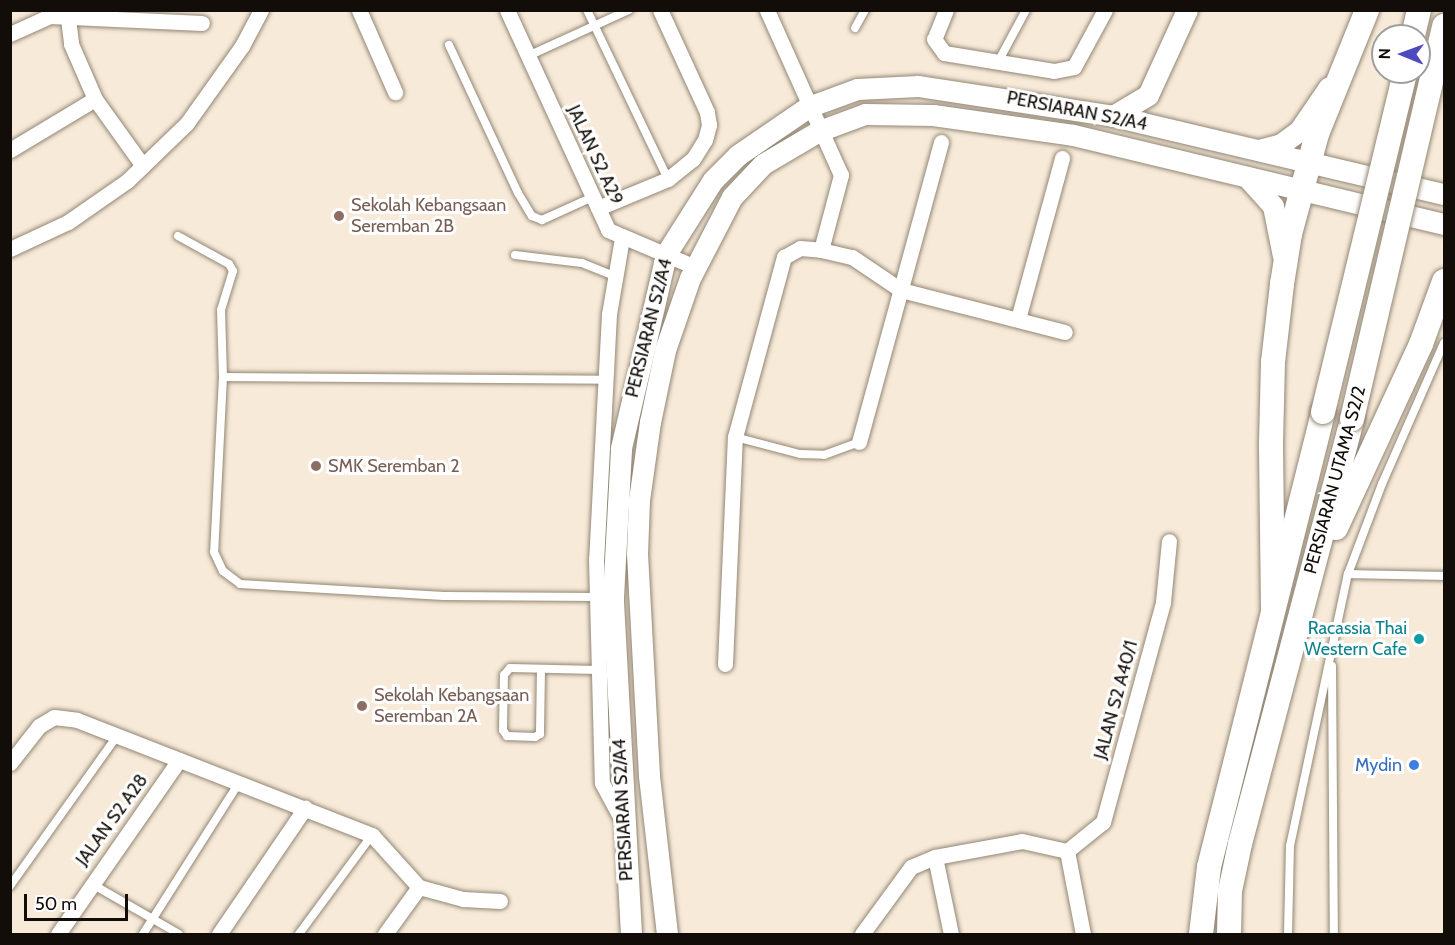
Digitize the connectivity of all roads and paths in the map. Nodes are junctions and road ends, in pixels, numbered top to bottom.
1 (261, 10) edge
2 (358, 10) edge
3 (507, 10) edge
4 (587, 10) edge
5 (629, 10) edge
6 (660, 10) edge
7 (767, 10) edge
8 (866, 10) edge
9 (946, 10) edge
10 (1026, 10) edge
11 (1106, 10) edge
12 (1187, 10) edge
13 (1367, 10) edge
14 (66, 13) edge
15 (202, 23) dead end
16 (1444, 26) edge
17 (595, 27) junction
18 (855, 28) dead end
19 (10, 34) edge
20 (449, 45) dead end
21 (528, 56) junction
22 (997, 63) junction
23 (1342, 66) junction
24 (1402, 84) edge
25 (395, 92) dead end
26 (1148, 95) junction
27 (95, 99) junction
28 (808, 107) junction
29 (1113, 116) junction
30 (1156, 127) junction
31 (819, 130) junction
32 (941, 142) dead end
33 (10, 150) edge
34 (1259, 150) junction
35 (1062, 158) dead end
36 (1309, 163) junction
37 (143, 166) junction
38 (1247, 177) junction
39 (668, 179) junction
40 (1301, 189) junction
41 (1444, 194) edge
42 (596, 202) junction
43 (1444, 224) edge
44 (178, 236) dead end
45 (622, 238) junction
46 (10, 249) edge
47 (821, 250) junction
48 (666, 254) junction
49 (515, 255) dead end
50 (695, 267) junction
51 (1285, 268) junction
52 (614, 276) junction
53 (1444, 281) edge
54 (902, 290) junction
55 (1440, 299) edge
56 (1018, 319) junction
57 (1065, 332) dead end
58 (1444, 344) edge
59 (223, 377) junction
60 (604, 380) junction
61 (735, 437) junction
62 (859, 442) joint
63 (1169, 541) dead end
64 (1348, 573) junction
65 (1444, 576) edge
66 (605, 597) junction
67 (1302, 606) junction
68 (1273, 610) junction
69 (1332, 650) junction
70 (725, 664) dead end
71 (541, 669) junction
72 (598, 670) junction
73 (117, 736) junction
74 (179, 760) junction
75 (10, 762) edge
76 (239, 783) junction
77 (305, 808) junction
78 (624, 823) junction
79 (372, 835) junction
80 (1067, 851) junction
81 (934, 857) junction
82 (91, 883) junction
83 (10, 886) edge
84 (419, 887) junction
85 (500, 901) dead end
86 (154, 918) junction
87 (58, 934) edge
88 (143, 934) edge
89 (179, 934) edge
90 (219, 934) edge
91 (299, 934) edge
92 (385, 934) edge
93 (631, 934) edge
94 (667, 934) edge
95 (862, 934) edge
96 (951, 934) edge
97 (1083, 934) edge
98 (1201, 934) edge
99 (1229, 934) edge
100 (1288, 934) edge
101 (1334, 934) edge

1 - 37 street
2 - 25 street
3 - 21 street, JALAN S2 A29
4 - 17 lane
5 - 17 lane
6 - 39 street
7 - 28 street
8 - 18 lane
9 - 22 street
10 - 22 lane
11 - 22 street
12 - 26 main road
13 - 23 main road
14 - 15 street
14 - 19 street
14 - 27 street
16 - 67 main road, PERSIARAN UTAMA S2/2, bridge
17 - 21 lane
17 - 39 lane
20 - 42 lane
21 - 42 street, JALAN S2 A29
23 - 34 main road
23 - 36 main road
24 - 68 main road, PERSIARAN UTAMA S2/2, bridge
26 - 29 main road
26 - 30 main road
27 - 33 street
27 - 37 street
28 - 29 main road, PERSIARAN S2/A4
28 - 31 street
28 - 48 main road, PERSIARAN S2/A4
29 - 30 main road, PERSIARAN S2/A4
30 - 34 main road, PERSIARAN S2/A4
31 - 38 main road, PERSIARAN S2/A4
31 - 47 street
31 - 50 main road, PERSIARAN S2/A4
32 - 54 street
34 - 36 main road, PERSIARAN S2/A4
35 - 56 street
36 - 40 main road
36 - 41 main road, PERSIARAN S2/A4
37 - 46 street
38 - 40 main road, PERSIARAN S2/A4
38 - 51 main road
39 - 42 street
40 - 43 main road, PERSIARAN S2/A4
40 - 51 main road
42 - 45 street, JALAN S2 A29
44 - 59 lane
45 - 48 street, JALAN S2 A29
45 - 52 street
47 - 54 street
47 - 61 street
48 - 50 street, JALAN S2 A29
48 - 66 main road, PERSIARAN S2/A4
49 - 52 lane
50 - 94 main road, PERSIARAN S2/A4
51 - 68 main road
52 - 60 street
53 - 55 main road
54 - 56 street
54 - 62 street
55 - 67 main road
56 - 57 street
58 - 64 lane
59 - 60 lane
59 - 66 lane
60 - 66 street
61 - 62 lane
61 - 70 street
63 - 80 street, JALAN S2 A40/1
64 - 65 lane
64 - 69 lane
66 - 72 street
66 - 78 main road, PERSIARAN S2/A4
67 - 99 main road, PERSIARAN UTAMA S2/2
68 - 98 main road, PERSIARAN UTAMA S2/2
69 - 100 lane
69 - 101 lane
71 - 71 lane
71 - 72 lane
72 - 78 street
73 - 74 street
73 - 75 street
73 - 83 lane
74 - 76 street
74 - 82 street, JALAN S2 A28
76 - 77 street
76 - 86 lane
77 - 79 street
77 - 90 street
78 - 93 main road, PERSIARAN S2/A4
79 - 84 street
79 - 91 lane
80 - 81 street
80 - 97 street
81 - 95 street
81 - 96 street
82 - 86 lane
82 - 87 street, JALAN S2 A28
84 - 85 street
84 - 92 street
86 - 88 lane
86 - 89 lane

